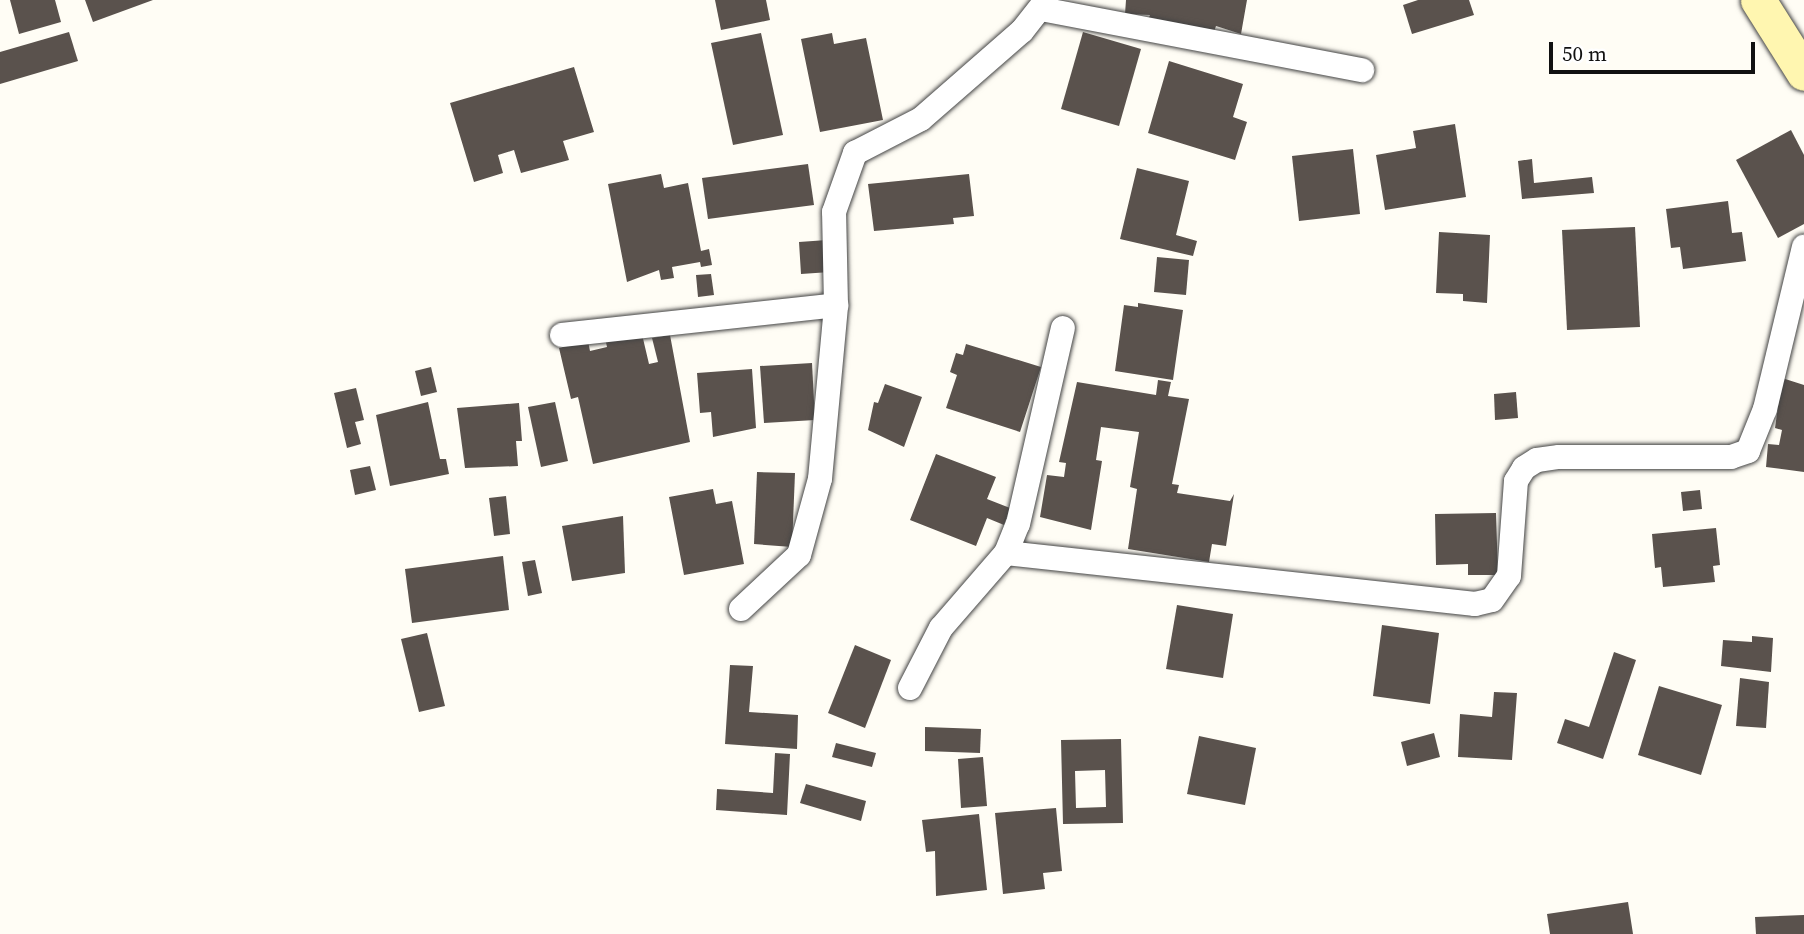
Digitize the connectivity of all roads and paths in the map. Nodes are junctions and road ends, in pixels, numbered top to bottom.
1 (1758, 0) edge
2 (1044, 4) edge
3 (1362, 70) dead end
4 (1804, 73) edge
5 (1804, 247) edge
6 (836, 305) junction
7 (1063, 328) dead end
8 (562, 335) dead end
9 (1006, 553) junction
10 (741, 609) dead end
11 (910, 688) dead end

1 - 4 main road
2 - 3 street
2 - 6 street
5 - 9 street
6 - 8 street
6 - 10 street
7 - 9 street
9 - 11 street

